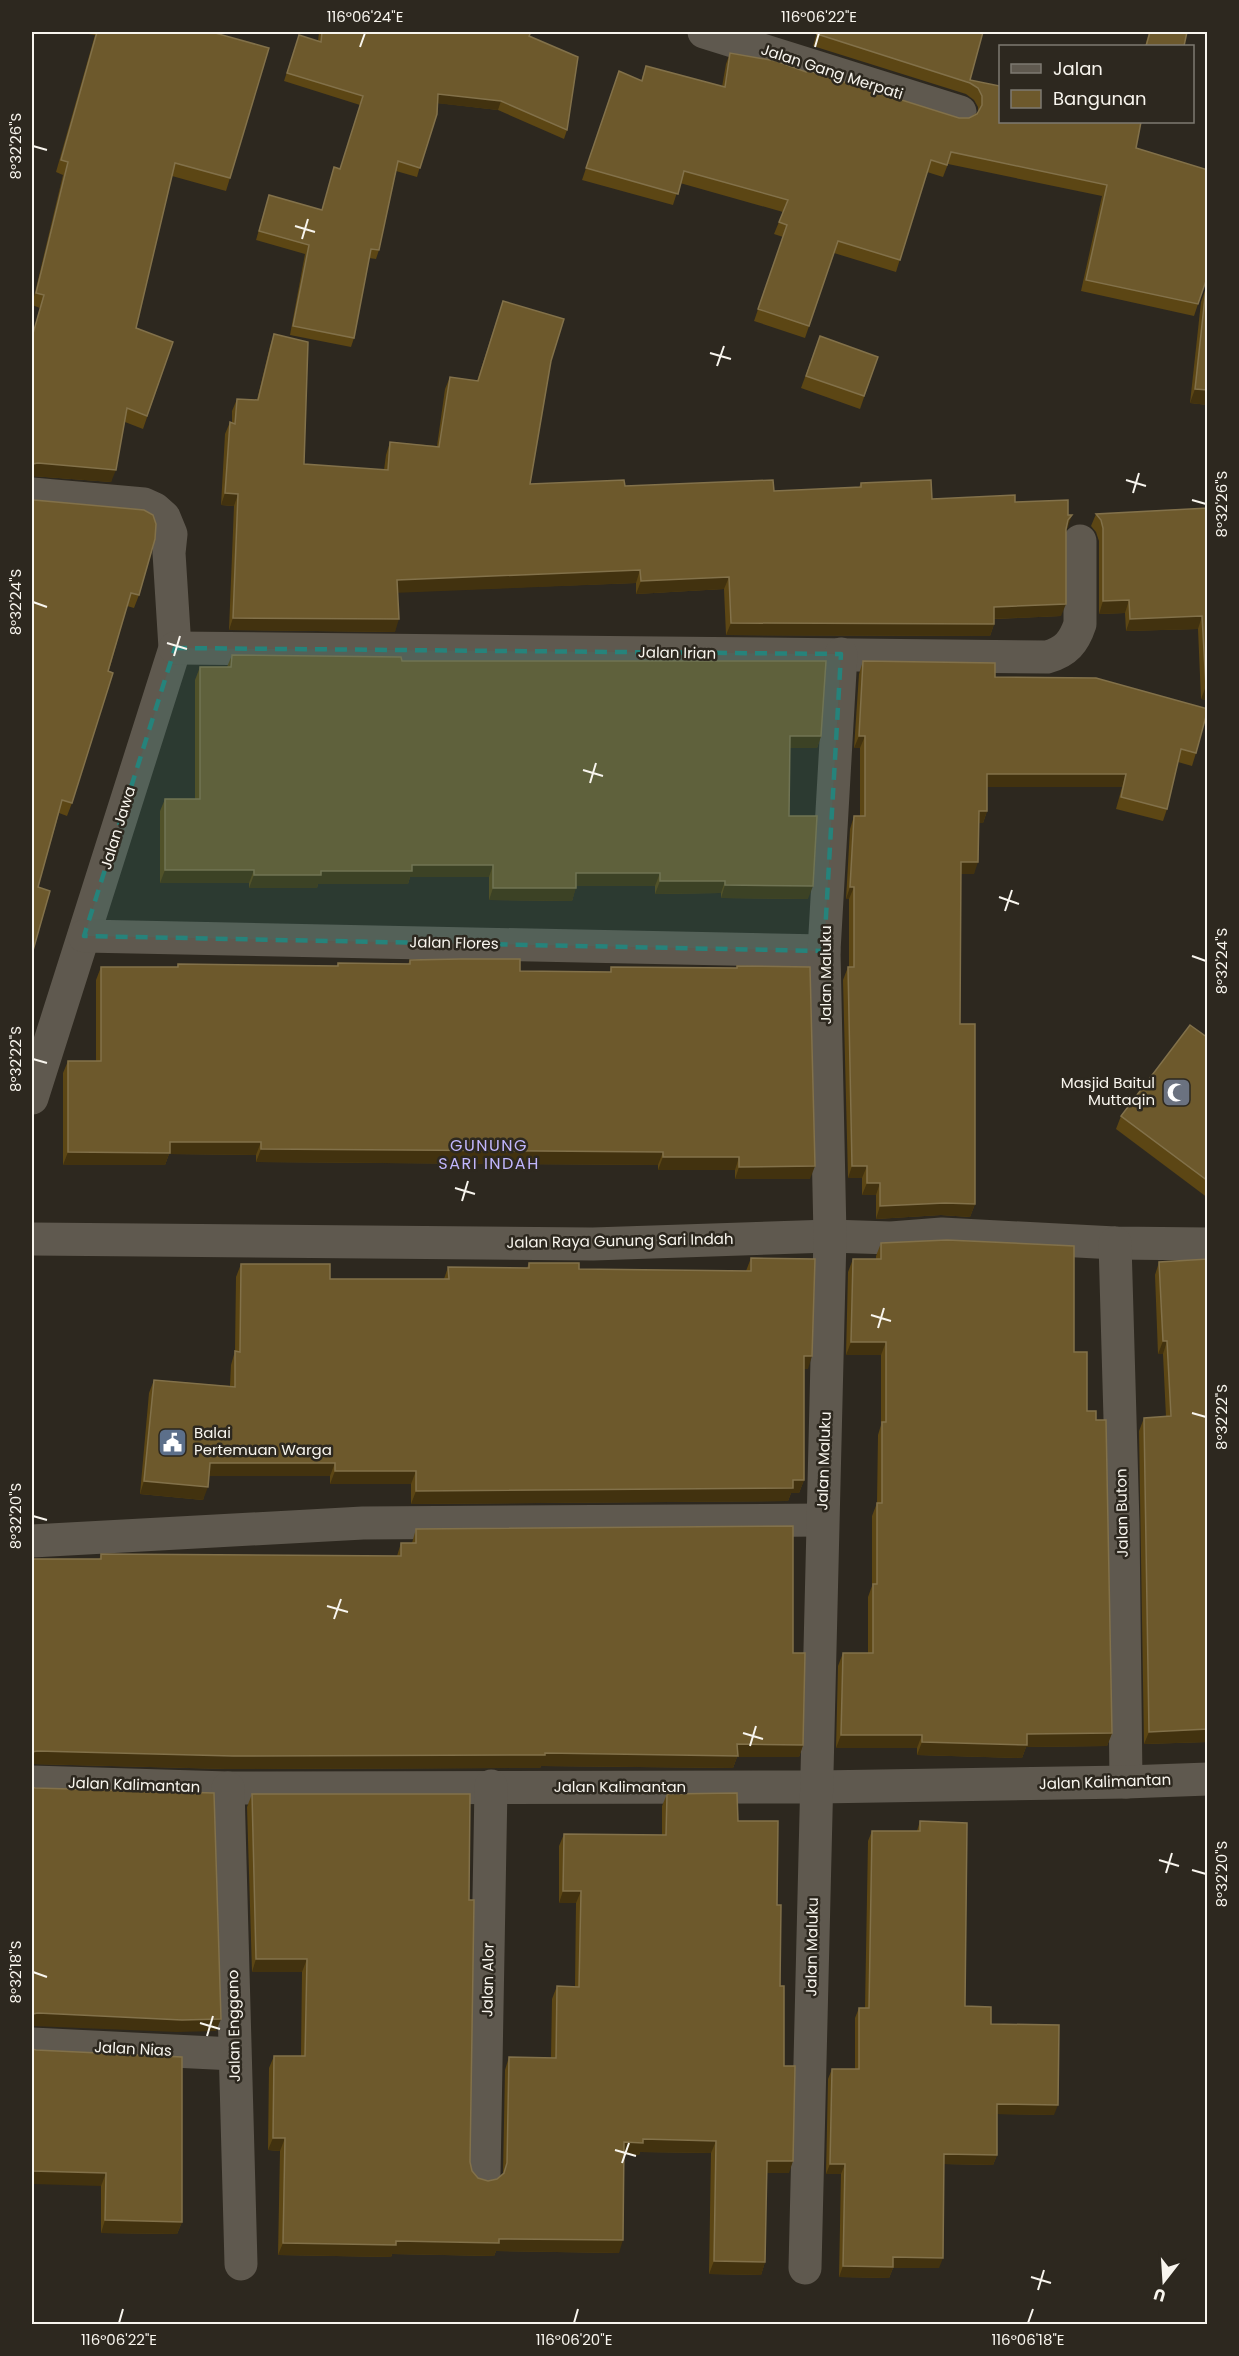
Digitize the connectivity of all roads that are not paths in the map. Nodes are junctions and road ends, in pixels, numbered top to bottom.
1 (704, 32) edge
2 (960, 112) dead end
3 (32, 494) edge
4 (1080, 541) dead end
5 (175, 648) junction
6 (841, 654) junction
7 (84, 936) junction
8 (824, 951) junction
9 (32, 1098) edge
10 (830, 1236) junction
11 (32, 1239) edge
12 (1115, 1243) junction
13 (1208, 1244) edge
14 (822, 1520) junction
15 (32, 1541) edge
16 (1208, 1779) edge
17 (32, 1782) edge
18 (1126, 1782) junction
19 (491, 1786) junction
20 (818, 1787) junction
21 (228, 1788) junction
22 (32, 2044) edge
23 (234, 2054) junction
24 (484, 2175) dead end
25 (241, 2264) dead end
26 (805, 2268) dead end

1 - 2 street, Jalan Gang Merpati
3 - 5 street, Jalan Jawa
4 - 6 street, Jalan Irian
5 - 6 street, Jalan Irian
5 - 7 street, Jalan Jawa
6 - 8 street, Jalan Maluku
7 - 8 street, Jalan Flores
7 - 9 street, Jalan Jawa
8 - 10 street, Jalan Maluku
10 - 11 street, Jalan Raya Gunung Sari Indah
10 - 12 street, Jalan Raya Gunung Sari Indah
10 - 14 street, Jalan Maluku
12 - 13 street, Jalan Raya Gunung Sari Indah
12 - 18 street, Jalan Buton
14 - 15 street
14 - 20 street, Jalan Maluku
16 - 18 street, Jalan Kalimantan
17 - 21 street, Jalan Kalimantan
18 - 20 street, Jalan Kalimantan
19 - 20 street, Jalan Kalimantan
19 - 21 street, Jalan Kalimantan
19 - 24 street, Jalan Alor
20 - 26 street, Jalan Maluku
21 - 23 street, Jalan Enggano
22 - 23 street, Jalan Nias
23 - 25 street, Jalan Enggano

